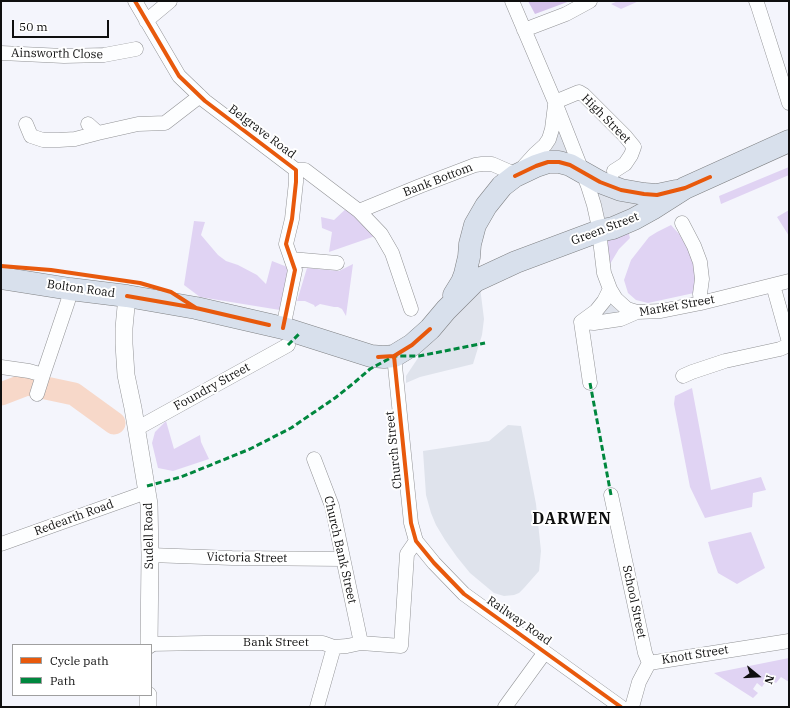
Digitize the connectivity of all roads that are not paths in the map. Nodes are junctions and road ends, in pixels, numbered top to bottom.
1 (135, 1) edge
2 (170, 1) edge
3 (512, 1) edge
4 (756, 1) edge
5 (583, 2) edge
6 (146, 21) junction
7 (524, 30) junction
8 (136, 49) dead end
9 (1, 53) edge
10 (200, 96) junction
11 (555, 102) junction
12 (789, 103) edge
13 (26, 124) dead end
14 (789, 141) edge
15 (296, 170) junction
16 (581, 170) junction
17 (614, 171) dead end
18 (515, 176) junction
19 (685, 188) junction
20 (360, 211) junction
21 (682, 223) dead end
22 (599, 231) junction
23 (470, 244) junction
24 (291, 259) junction
25 (337, 263) dead end
26 (509, 265) junction
27 (1, 278) edge
28 (789, 281) edge
29 (773, 285) junction
30 (70, 289) junction
31 (610, 289) junction
32 (127, 296) junction
33 (701, 303) junction
34 (411, 309) dead end
35 (446, 310) junction
36 (637, 312) junction
37 (581, 322) junction
38 (285, 337) junction
39 (789, 342) edge
40 (789, 345) edge
41 (394, 356) junction
42 (1, 367) edge
43 (42, 376) junction
44 (683, 376) dead end
45 (590, 384) dead end
46 (37, 394) dead end
47 (136, 429) junction
48 (314, 459) dead end
49 (148, 494) junction
50 (611, 495) dead end
51 (416, 541) junction
52 (1, 544) edge
53 (150, 555) junction
54 (343, 559) junction
55 (789, 641) edge
56 (361, 642) junction
57 (149, 644) edge
58 (152, 645) edge
59 (334, 647) junction
60 (545, 652) junction
61 (649, 663) junction
62 (148, 696) edge
63 (148, 707) edge
64 (317, 707) edge
65 (505, 707) edge
66 (621, 707) edge
67 (632, 707) edge

1 - 6 street, Belgrave Road
2 - 6 street
3 - 7 street
4 - 12 street
5 - 7 street
6 - 10 street, Belgrave Road
7 - 11 street
8 - 9 street, Ainsworth Close
10 - 13 street
10 - 15 street, Belgrave Road
11 - 16 street
11 - 17 street, High Street
11 - 18 street
14 - 19 highway, Green Street
15 - 20 street
15 - 24 street, Belgrave Road
16 - 18 highway
16 - 19 highway
16 - 22 street
18 - 20 street, Bank Bottom
18 - 23 highway
19 - 22 highway, Green Street
20 - 34 street
21 - 33 street
22 - 26 highway, Green Street
22 - 31 street
23 - 26 highway
23 - 35 highway
24 - 25 street
24 - 38 street, Belgrave Road
26 - 35 highway, Green Street
27 - 30 highway, Bolton Road
28 - 29 street, Market Street
29 - 33 street, Market Street
29 - 39 street
30 - 32 highway, Bolton Road
30 - 43 street
31 - 36 street
31 - 37 street
32 - 38 highway, Bolton Road
32 - 47 street, Sudell Road
33 - 36 street, Market Street
35 - 41 highway
36 - 37 street, Market Street
37 - 45 street
38 - 41 highway, Bolton Road
38 - 47 street, Foundry Street
40 - 44 street
41 - 51 street, Church Street
42 - 43 street
43 - 46 street
47 - 49 street, Sudell Road
48 - 54 street, Church Bank Street
49 - 52 street, Redearth Road
49 - 53 street, Sudell Road
50 - 61 street, School Street
51 - 56 street, Bank Street
51 - 60 street, Railway Road
53 - 54 street, Victoria Street
53 - 57 street, Sudell Road
54 - 56 street, Church Bank Street
55 - 61 street, Knott Street
56 - 59 street, Bank Street
58 - 59 street, Bank Street
59 - 64 street
60 - 65 street
60 - 66 street, Railway Road
61 - 67 street
62 - 63 street

